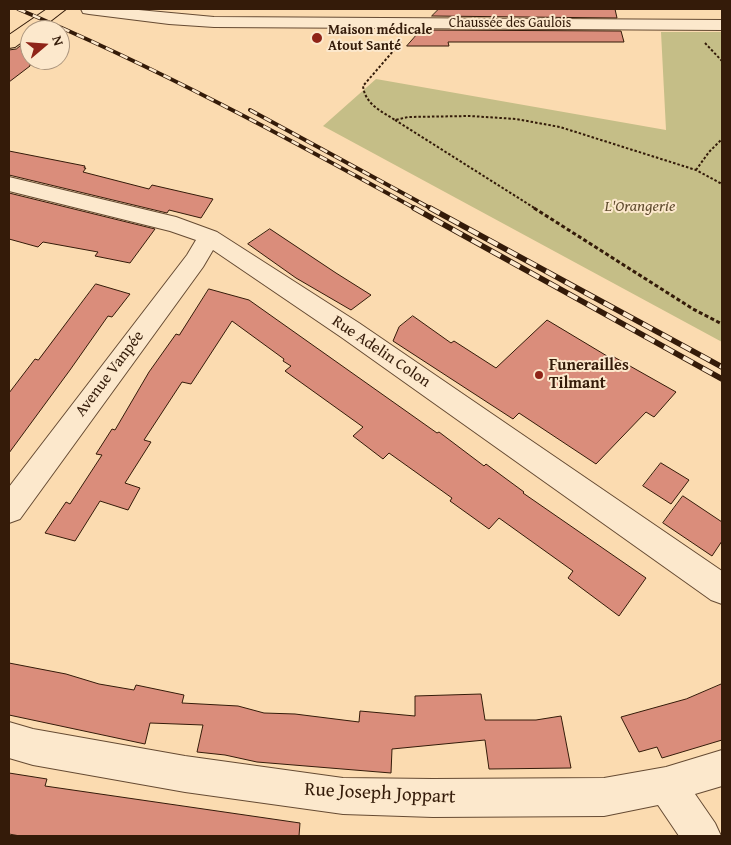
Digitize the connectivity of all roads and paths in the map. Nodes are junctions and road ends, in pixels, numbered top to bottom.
1 (58, 9) edge
2 (89, 9) edge
3 (355, 9) edge
4 (419, 22) junction
5 (339, 23) junction
6 (722, 25) edge
7 (9, 43) edge
8 (395, 120) junction
9 (722, 139) edge
10 (696, 170) junction
11 (9, 184) edge
12 (722, 184) edge
13 (209, 236) junction
14 (722, 324) edge
15 (9, 510) edge
16 (722, 588) edge
17 (9, 740) edge
18 (722, 768) edge
19 (666, 785) junction
20 (702, 836) edge

1 - 7 main road
2 - 5 street, Chaussée des Gaulois
3 - 5 street
4 - 5 street, Chaussée des Gaulois
4 - 6 street, Chaussée des Gaulois
4 - 8 path
8 - 10 path
8 - 14 path
9 - 10 path
10 - 12 path
11 - 13 street, Rue Adelin Colon
13 - 15 street, Avenue Vanpée
13 - 16 street, Rue Adelin Colon
17 - 19 street, Rue Joseph Joppart
18 - 19 street, Rue Joseph Joppart
19 - 20 street

